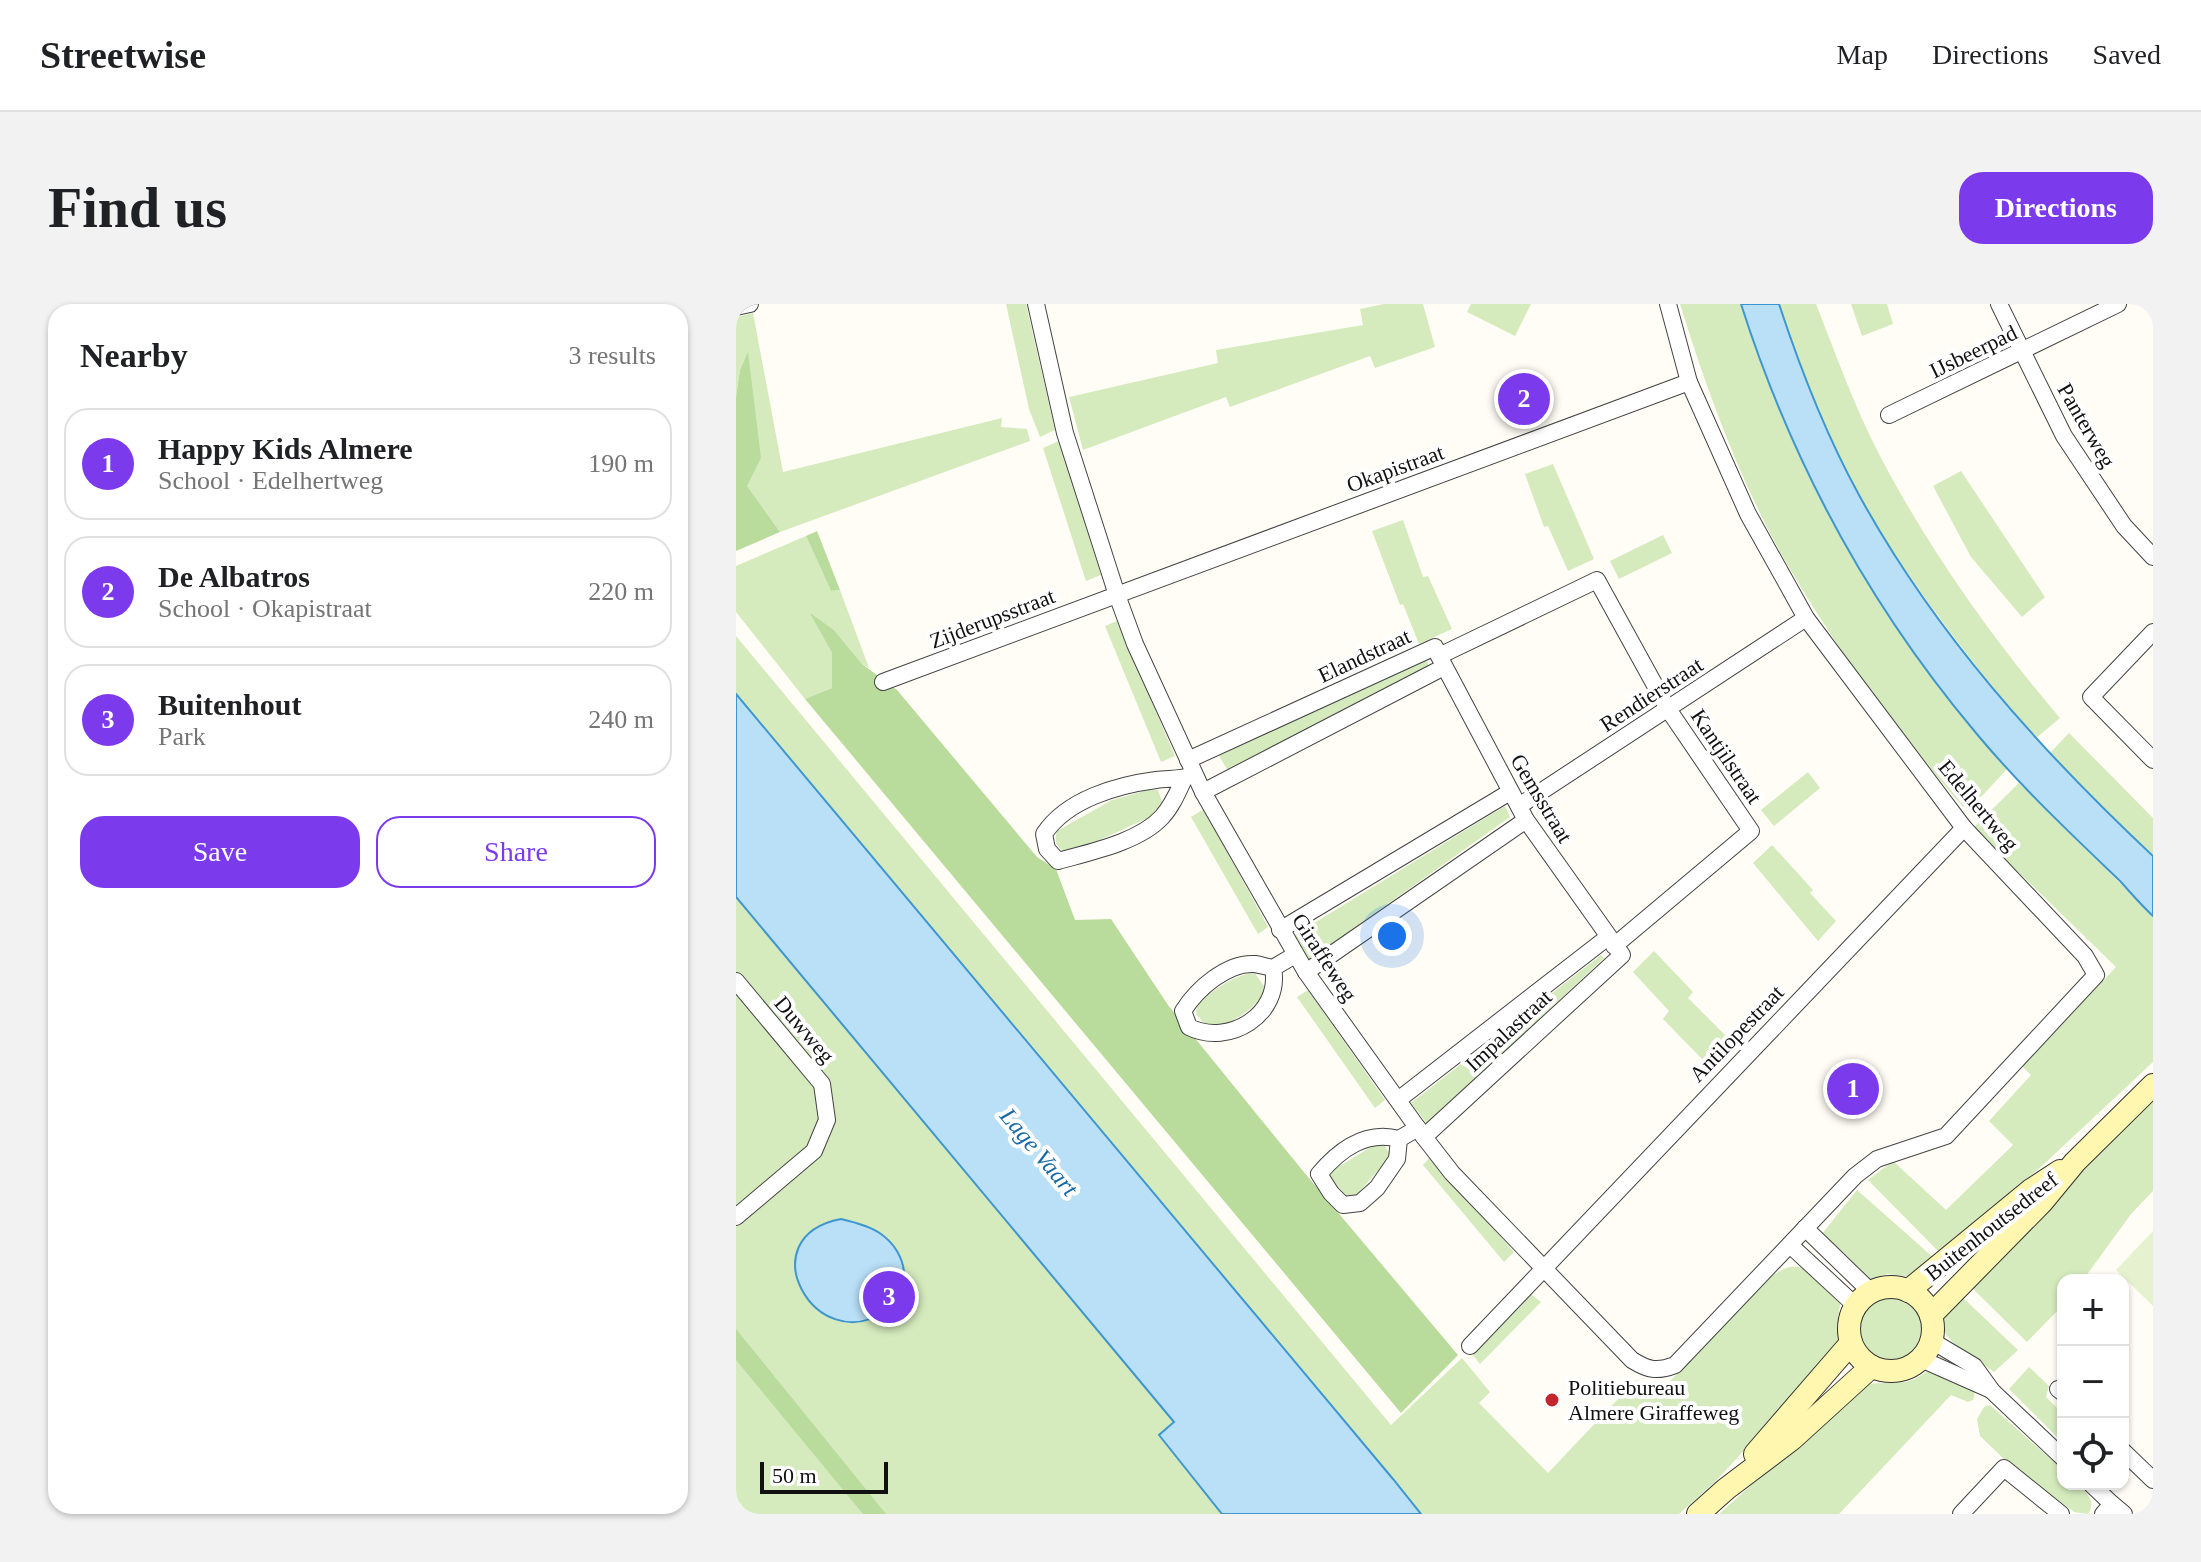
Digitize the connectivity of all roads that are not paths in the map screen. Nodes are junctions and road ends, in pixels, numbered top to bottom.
1 (750, 304) edge
2 (1036, 304) edge
3 (1668, 304) edge
4 (1999, 304) edge
5 (2118, 304) edge
6 (736, 307) edge
7 (2022, 352) junction
8 (1689, 382) junction
9 (1889, 415) dead end
10 (2153, 557) edge
11 (1597, 580) joint
12 (1117, 595) junction
13 (1806, 618) junction
14 (2153, 632) edge
15 (1441, 662) junction
16 (883, 682) dead end
17 (1668, 709) junction
18 (2153, 760) edge
19 (1188, 771) junction
20 (1203, 792) junction
21 (1518, 806) junction
22 (1964, 828) junction
23 (1751, 831) joint
24 (1280, 930) junction
25 (1615, 946) junction
26 (1295, 955) junction
27 (1273, 968) junction
28 (1306, 972) junction
29 (736, 981) edge
30 (2153, 1085) edge
31 (1398, 1100) junction
32 (1421, 1133) junction
33 (1399, 1139) junction
34 (2075, 1162) junction
35 (736, 1217) edge
36 (1805, 1228) junction
37 (1790, 1245) junction
38 (1544, 1270) junction
39 (1908, 1291) junction
40 (1863, 1299) junction
41 (1931, 1315) junction
42 (1851, 1343) junction
43 (1470, 1346) dead end
44 (1927, 1350) junction
45 (1871, 1367) junction
46 (2057, 1452) edge
47 (2129, 1457) edge
48 (2153, 1480) edge
49 (1726, 1489) junction
50 (2096, 1490) edge
51 (2113, 1511) edge
52 (1698, 1514) edge
53 (1961, 1514) edge
54 (2061, 1514) edge

1 - 6 street
2 - 12 street, Giraffeweg
3 - 8 street, Edelhertweg
4 - 7 street, Panterweg
5 - 7 street, IJsbeerpad
7 - 9 street, IJsbeerpad
7 - 10 street, Panterweg
8 - 12 street, Okapistraat
8 - 13 street, Edelhertweg
11 - 15 street, Elandstraat
11 - 17 street, Kantjilstraat
12 - 16 street, Zijderupsstraat
12 - 19 street, Giraffeweg
13 - 17 street, Rendierstraat
13 - 22 street, Edelhertweg
14 - 18 street
15 - 19 street, Elandstraat
15 - 20 street, Elandstraat
15 - 21 street, Gemsstraat
17 - 21 street, Rendierstraat
17 - 23 street, Kantjilstraat
19 - 19 street
19 - 20 street, Giraffeweg
20 - 24 street, Giraffeweg
21 - 24 street, Rendierstraat
21 - 25 street, Gemsstraat
21 - 28 street, Rendierstraat
22 - 36 street, Edelhertweg
22 - 38 street, Antilopestraat
23 - 25 street, Impalastraat
24 - 26 street, Giraffeweg
25 - 31 street, Impalastraat
25 - 32 street, Impalastraat
26 - 27 street
26 - 28 street, Giraffeweg
27 - 27 street
28 - 31 street, Giraffeweg
29 - 35 street, Duwweg
30 - 34 main road, Buitenhoutsedreef
31 - 32 street, Giraffeweg
32 - 33 street, Impalastraat
32 - 38 street, Giraffeweg
33 - 33 street
34 - 39 main road, Buitenhoutsedreef
34 - 41 main road, Buitenhoutsedreef
36 - 37 street, Edelhertweg
36 - 40 street
37 - 38 street, Giraffeweg
37 - 40 street
38 - 43 street, Antilopestraat
39 - 40 main road
39 - 41 main road
40 - 42 main road
41 - 44 main road
42 - 45 main road
42 - 49 main road
44 - 45 main road
44 - 46 street
45 - 49 main road
47 - 48 street
49 - 52 main road
50 - 51 street
53 - 54 street

